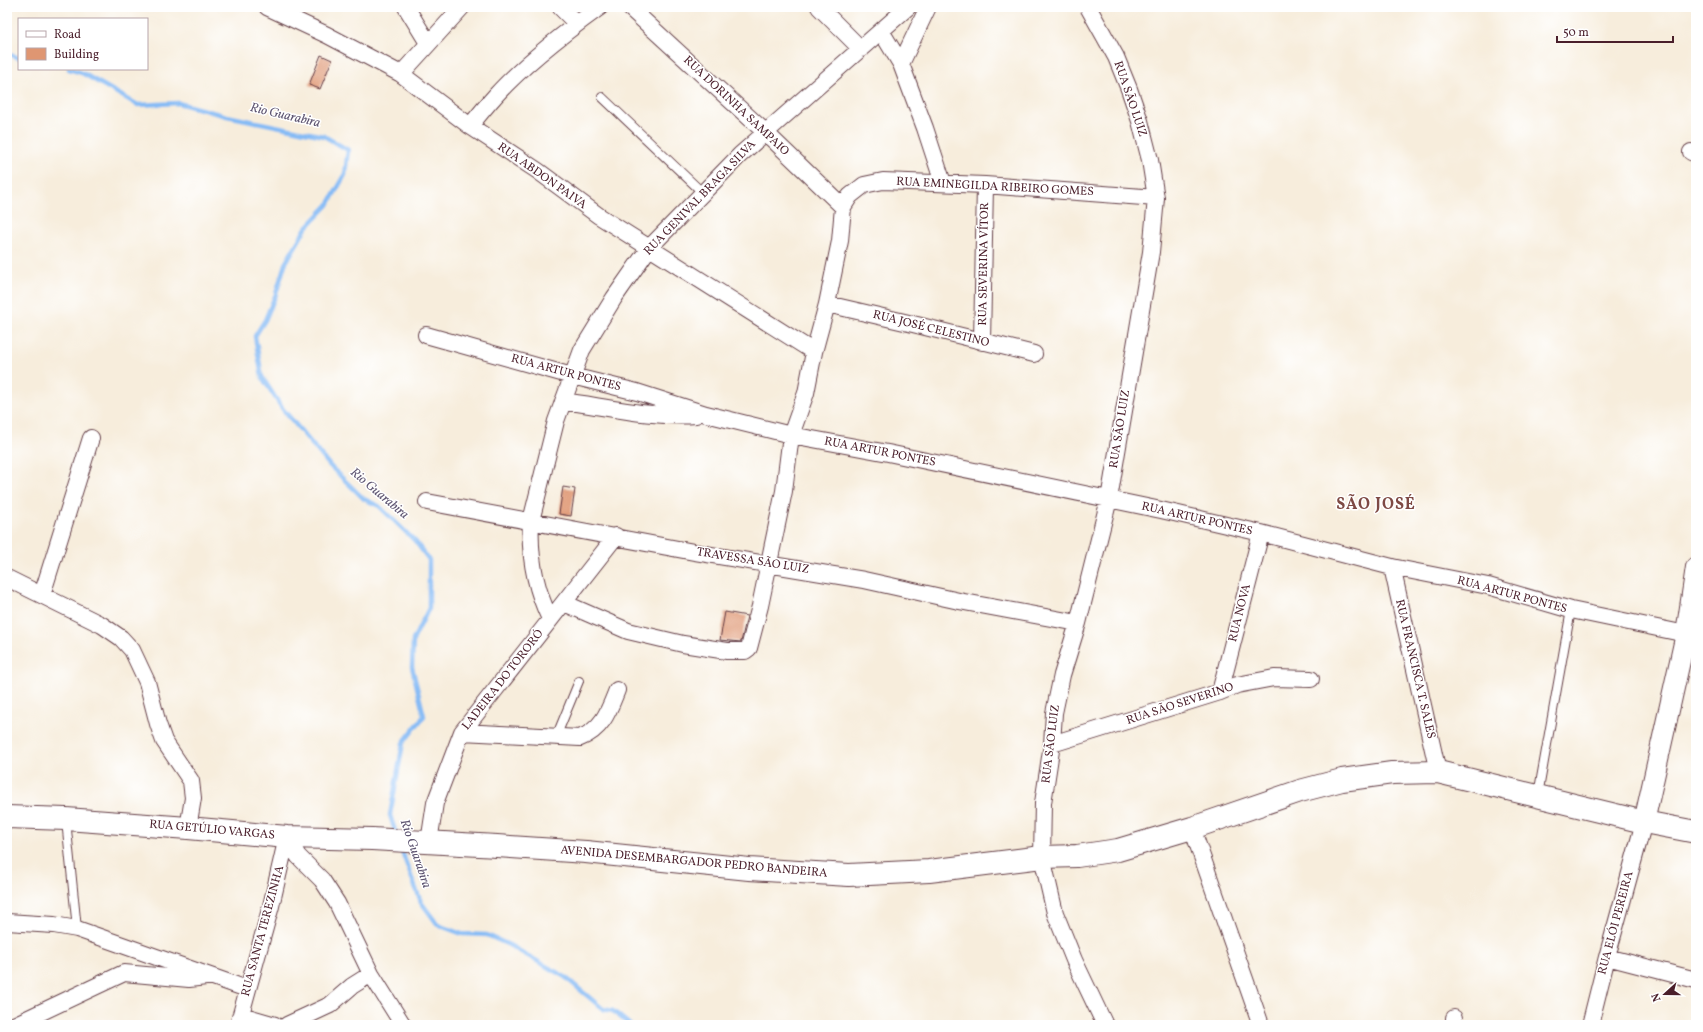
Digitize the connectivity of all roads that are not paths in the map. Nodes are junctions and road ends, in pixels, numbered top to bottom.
1 (267, 7) edge
2 (406, 7) edge
3 (462, 7) edge
4 (560, 7) edge
5 (600, 7) edge
6 (629, 7) edge
7 (818, 7) edge
8 (908, 7) edge
9 (928, 7) edge
10 (1088, 7) edge
11 (577, 24) junction
12 (881, 31) junction
13 (428, 43) junction
14 (861, 49) junction
15 (901, 64) junction
16 (401, 74) junction
17 (602, 97) dead end
18 (470, 126) junction
19 (765, 132) junction
20 (943, 183) junction
21 (985, 185) junction
22 (702, 192) junction
23 (1156, 198) junction
24 (843, 207) junction
25 (649, 248) junction
26 (827, 304) junction
27 (426, 335) dead end
28 (982, 342) junction
29 (814, 352) junction
30 (1034, 354) dead end
31 (572, 376) junction
32 (563, 401) junction
33 (706, 414) junction
34 (791, 435) junction
35 (91, 438) dead end
36 (1109, 499) junction
37 (427, 502) dead end
38 (531, 521) junction
39 (1261, 533) junction
40 (616, 536) junction
41 (768, 563) junction
42 (1696, 566) edge
43 (1392, 567) junction
44 (7, 578) edge
45 (42, 595) junction
46 (564, 603) junction
47 (1571, 610) junction
48 (550, 619) junction
49 (1078, 623) junction
50 (1686, 634) junction
51 (1311, 679) dead end
52 (579, 680) dead end
53 (617, 690) dead end
54 (1220, 692) junction
55 (462, 732) junction
56 (556, 737) junction
57 (1052, 744) junction
58 (1438, 772) junction
59 (1538, 798) junction
60 (7, 817) edge
61 (66, 819) junction
62 (1644, 822) junction
63 (188, 828) junction
64 (1192, 828) junction
65 (1696, 832) edge
66 (287, 837) junction
67 (423, 842) junction
68 (1042, 858) junction
69 (7, 922) edge
70 (76, 929) junction
71 (1607, 957) junction
72 (371, 974) junction
73 (212, 977) junction
74 (1696, 980) edge
75 (247, 989) junction
76 (239, 1020) edge
77 (14, 1025) edge
78 (275, 1025) edge
79 (287, 1025) edge
80 (403, 1025) edge
81 (1104, 1025) edge
82 (1261, 1025) edge
83 (1590, 1025) edge

1 - 16 street, RUA ABDON PAIVA
2 - 13 street
3 - 13 street
4 - 11 street
5 - 11 street
6 - 19 street, RUA DORINHA SAMPAIO
7 - 14 street
8 - 12 street, RUA GENIVAL BRAGA SILVA
9 - 15 street
10 - 23 street, RUA SÃO LUIZ
11 - 18 street
12 - 14 street, RUA GENIVAL BRAGA SILVA
12 - 15 street
13 - 16 street
14 - 19 street, RUA GENIVAL BRAGA SILVA
15 - 20 street
16 - 18 street, RUA ABDON PAIVA
17 - 22 lane
18 - 25 street, RUA ABDON PAIVA
19 - 22 street, RUA GENIVAL BRAGA SILVA
19 - 24 street, RUA DORINHA SAMPAIO
20 - 21 street, RUA EMINEGILDA RIBEIRO GOMES
20 - 24 street, RUA EMINEGILDA RIBEIRO GOMES
21 - 23 street, RUA EMINEGILDA RIBEIRO GOMES
21 - 28 street, RUA SEVERINA VÍTOR
22 - 25 street, RUA GENIVAL BRAGA SILVA
23 - 36 street, RUA SÃO LUIZ
24 - 26 street
25 - 29 street, RUA ABDON PAIVA
25 - 31 street, RUA GENIVAL BRAGA SILVA
26 - 28 street, RUA JOSÉ CELESTINO
26 - 29 street
27 - 31 street, RUA ARTUR PONTES
28 - 30 street, RUA JOSÉ CELESTINO
29 - 34 street
31 - 32 street, RUA GENIVAL BRAGA SILVA
31 - 33 street, RUA ARTUR PONTES
32 - 33 street, RUA ARTUR PONTES
32 - 38 street, RUA GENIVAL BRAGA SILVA
33 - 34 street, RUA ARTUR PONTES
34 - 36 street, RUA ARTUR PONTES
34 - 41 street
35 - 45 street
36 - 39 street, RUA ARTUR PONTES
36 - 49 street, RUA SÃO LUIZ
37 - 38 street, TRAVESSA SÃO LUIZ
38 - 40 street, TRAVESSA SÃO LUIZ
38 - 48 street, RUA GENIVAL BRAGA SILVA
39 - 43 street, RUA ARTUR PONTES
39 - 54 street, RUA NOVA
40 - 41 street, TRAVESSA SÃO LUIZ
40 - 46 street, LADEIRA DO TORORÓ
41 - 46 street
41 - 49 street, TRAVESSA SÃO LUIZ
42 - 50 street
43 - 47 street, RUA ARTUR PONTES
43 - 58 street, RUA FRANCISCA T. SALES
44 - 45 street
45 - 63 street
46 - 48 street, LADEIRA DO TORORÓ
47 - 50 street, RUA ARTUR PONTES
47 - 59 lane
48 - 55 street, LADEIRA DO TORORÓ
49 - 57 street, RUA SÃO LUIZ
50 - 62 street
51 - 54 street, RUA SÃO SEVERINO
52 - 56 lane
53 - 56 street
54 - 57 street, RUA SÃO SEVERINO
55 - 56 street
55 - 67 street, LADEIRA DO TORORÓ
57 - 68 street, RUA SÃO LUIZ
58 - 59 main road, AVENIDA DESEMBARGADOR PEDRO BANDEIRA
58 - 64 main road, AVENIDA DESEMBARGADOR PEDRO BANDEIRA
59 - 62 main road, AVENIDA DESEMBARGADOR PEDRO BANDEIRA
60 - 61 main road, RUA GETÚLIO VARGAS
61 - 63 main road, RUA GETÚLIO VARGAS
61 - 70 lane
62 - 65 main road, AVENIDA DESEMBARGADOR PEDRO BANDEIRA
62 - 71 street, RUA ELÓI PEREIRA
63 - 66 main road, RUA GETÚLIO VARGAS
64 - 68 main road, AVENIDA DESEMBARGADOR PEDRO BANDEIRA
64 - 82 street
66 - 67 main road, RUA GETÚLIO VARGAS
66 - 72 street
66 - 75 street, RUA SANTA TEREZINHA
67 - 68 main road, AVENIDA DESEMBARGADOR PEDRO BANDEIRA
68 - 81 street, RUA SÃO LUIZ
69 - 70 street
70 - 73 street
71 - 74 street
71 - 83 street, RUA ELÓI PEREIRA
72 - 79 street
72 - 80 street
73 - 75 street
73 - 77 street
75 - 76 street, RUA SANTA TEREZINHA
76 - 78 street

